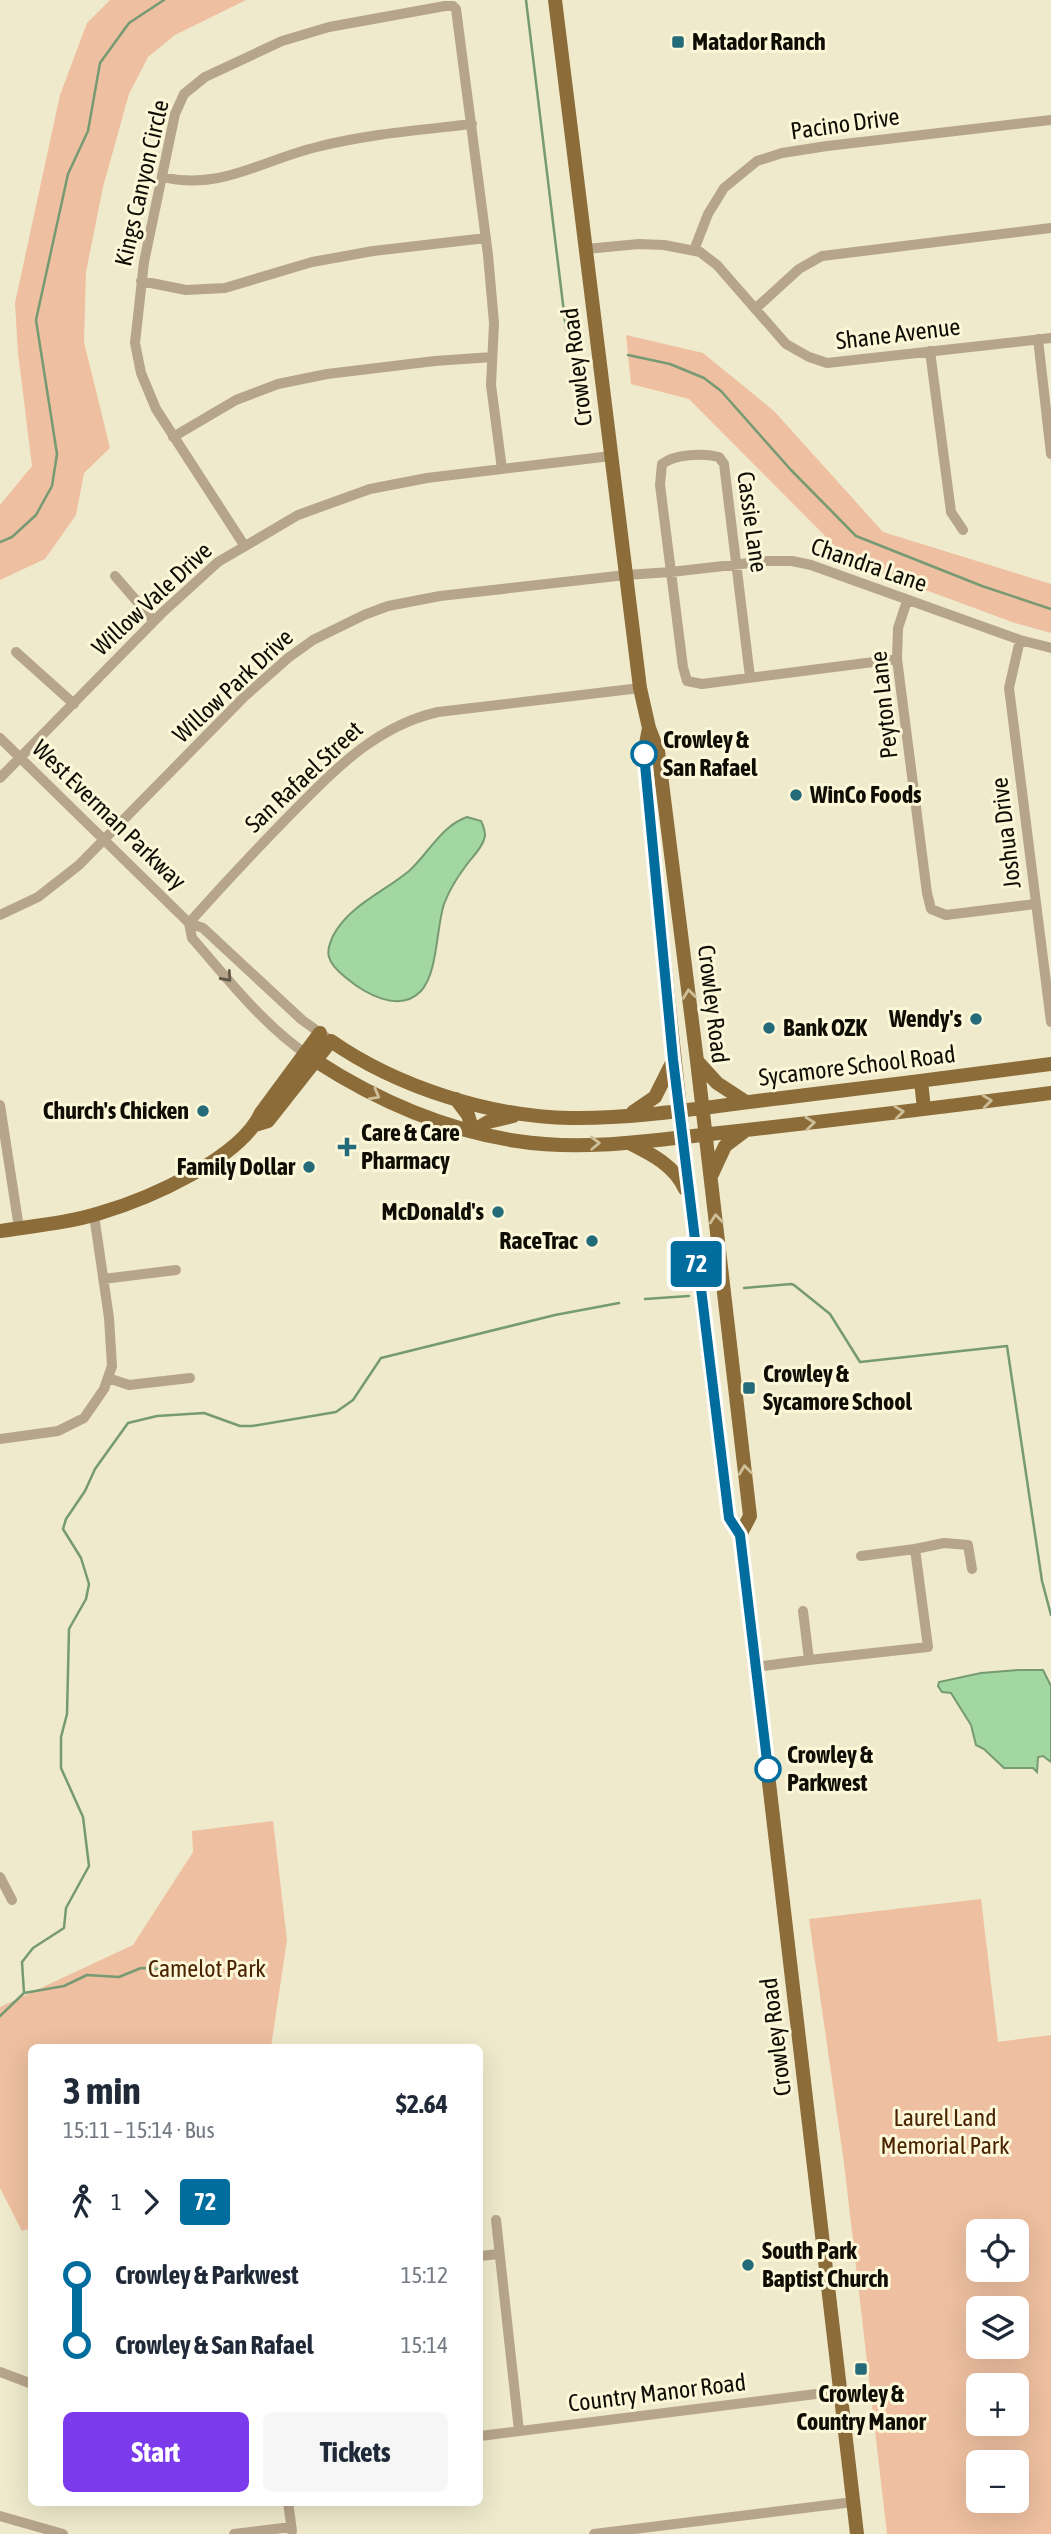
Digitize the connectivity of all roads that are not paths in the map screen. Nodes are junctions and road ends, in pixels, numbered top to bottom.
1 (555, 0) edge
2 (1051, 120) edge
3 (472, 124) junction
4 (162, 177) junction
5 (1051, 228) edge
6 (486, 238) junction
7 (586, 249) junction
8 (694, 250) junction
9 (141, 281) junction
10 (755, 309) junction
11 (1051, 338) edge
12 (1038, 339) junction
13 (930, 351) junction
14 (492, 357) junction
15 (173, 436) junction
16 (1051, 454) edge
17 (611, 456) junction
18 (502, 469) junction
19 (963, 530) dead end
20 (244, 545) junction
21 (736, 564) junction
22 (671, 572) junction
23 (626, 575) junction
24 (115, 576) dead end
25 (907, 601) junction
26 (155, 621) junction
27 (1020, 640) junction
28 (1051, 648) edge
29 (16, 652) dead end
30 (897, 659) junction
31 (750, 677) junction
32 (640, 688) junction
33 (74, 704) junction
34 (649, 728) junction
35 (0, 738) edge
36 (20, 758) junction
37 (0, 778) edge
38 (647, 782) junction
39 (104, 840) junction
40 (674, 880) junction
41 (1035, 904) junction
42 (0, 915) edge
43 (189, 923) junction
44 (1046, 950) edge
45 (1051, 1021) edge
46 (326, 1037) junction
47 (310, 1057) junction
48 (673, 1059) junction
49 (697, 1061) junction
50 (1051, 1065) edge
51 (920, 1081) junction
52 (1051, 1093) edge
53 (455, 1098) junction
54 (746, 1102) junction
55 (0, 1105) edge
56 (702, 1107) junction
57 (924, 1109) junction
58 (679, 1110) junction
59 (526, 1115) junction
60 (628, 1116) junction
61 (746, 1130) junction
62 (473, 1131) junction
63 (705, 1135) junction
64 (682, 1137) junction
65 (628, 1143) junction
66 (4, 1160) edge
67 (711, 1175) junction
68 (688, 1195) junction
69 (94, 1215) junction
70 (19, 1228) junction
71 (0, 1231) edge
72 (176, 1270) dead end
73 (103, 1279) junction
74 (108, 1378) junction
75 (190, 1378) dead end
76 (0, 1439) edge
77 (740, 1535) junction
78 (915, 1549) junction
79 (861, 1556) dead end
80 (972, 1570) dead end
81 (803, 1611) dead end
82 (809, 1660) junction
83 (755, 1667) junction
84 (0, 1877) edge
85 (12, 1900) dead end
86 (496, 2220) dead end
87 (499, 2254) junction
88 (483, 2256) edge
89 (0, 2372) edge
90 (28, 2382) edge
91 (840, 2392) junction
92 (519, 2431) junction
93 (483, 2436) edge
94 (853, 2502) junction
95 (289, 2506) edge
96 (0, 2516) edge
97 (292, 2530) edge
98 (63, 2534) edge
99 (234, 2534) edge
100 (594, 2534) edge
101 (857, 2534) edge

1 - 7 main road, Crowley Road
2 - 8 street, Pacino Drive
3 - 4 street
3 - 4 street, Kings Canyon Circle
3 - 6 street, Kings Canyon Circle
4 - 9 street, Kings Canyon Circle
5 - 10 street
6 - 9 street
6 - 14 street, Kings Canyon Circle
7 - 8 street, Shane Avenue
7 - 17 main road, Crowley Road
8 - 10 street, Shane Avenue
9 - 15 street, Kings Canyon Circle
10 - 13 street, Shane Avenue
11 - 12 street, Shane Avenue
12 - 13 street, Shane Avenue
12 - 16 street
13 - 19 street
14 - 15 street
14 - 18 street, Kings Canyon Circle
15 - 20 street, Kings Canyon Circle
17 - 18 street, Willow Vale Drive
17 - 23 main road, Crowley Road
18 - 20 street, Willow Vale Drive
20 - 26 street, Willow Vale Drive
21 - 22 street, Chandra Lane
21 - 22 street, Cassie Lane
21 - 25 street, Chandra Lane
21 - 31 street, Cassie Lane
22 - 23 street, Chandra Lane
22 - 31 street
23 - 32 main road, Crowley Road
23 - 39 street, Willow Park Drive
24 - 26 street
25 - 27 street, Chandra Lane
25 - 30 street, Peyton Lane
26 - 33 street, Willow Vale Drive
27 - 28 street, Chandra Lane
27 - 41 street, Joshua Drive
29 - 33 street
30 - 31 street
30 - 41 street, Peyton Lane
32 - 34 main road, Crowley Road
32 - 43 street, San Rafael Street
33 - 36 street, Willow Vale Drive
34 - 38 main road, Crowley Road
34 - 40 main road, Crowley Road
35 - 36 street, West Everman Parkway
36 - 37 street, Willow Vale Drive
36 - 39 street, West Everman Parkway
38 - 40 main road
38 - 48 main road, Crowley Road
39 - 42 street, Willow Park Drive
39 - 43 street, West Everman Parkway
49 -> 40 main road, Crowley Road
41 - 44 street, Joshua Drive
43 - 46 street, West Everman Parkway
43 -> 47 street, West Everman Parkway
44 - 45 street, Joshua Drive
46 - 47 main road
46 - 53 main road, Sycamore School Road
47 -> 62 main road, Sycamore School Road
47 - 69 main road
48 - 58 main road, Crowley Road
48 - 60 main road
49 - 54 main road
49 - 56 main road, Crowley Road
50 - 51 main road, Sycamore School Road
51 - 54 main road, Sycamore School Road
51 - 57 main road
57 -> 52 main road, Sycamore School Road
53 - 59 main road, Sycamore School Road
53 - 62 main road
54 - 56 main road, Sycamore School Road
55 - 66 street
56 - 58 main road, Sycamore School Road
56 - 63 main road, Crowley Road
61 -> 57 main road, Sycamore School Road
58 - 60 main road, Sycamore School Road
58 - 64 main road, Crowley Road
59 - 60 main road, Sycamore School Road
59 - 62 main road
61 - 63 main road, Sycamore School Road
61 - 67 main road
62 -> 65 main road, Sycamore School Road
63 - 64 main road, Sycamore School Road
63 - 67 main road, Crowley Road
64 - 65 main road, Sycamore School Road
64 - 68 main road, Crowley Road
65 - 68 main road
66 - 70 street
77 -> 67 main road, Crowley Road
68 - 77 main road, Crowley Road
69 - 70 main road
69 - 73 street
70 - 71 main road
72 - 73 street
73 - 74 street
74 - 75 street
74 - 76 street
77 - 83 main road, Crowley Road
78 - 79 street
78 - 80 street
78 - 82 street
81 - 82 street
82 - 83 street
83 - 91 main road, Crowley Road
84 - 85 street
86 - 87 street
87 - 88 street
87 - 92 street
89 - 90 street
91 - 92 street, Country Manor Road
91 - 94 main road, Crowley Road
92 - 93 street, Country Manor Road
94 - 100 street
94 - 101 main road, Crowley Road
95 - 97 street
96 - 98 street
97 - 99 street

